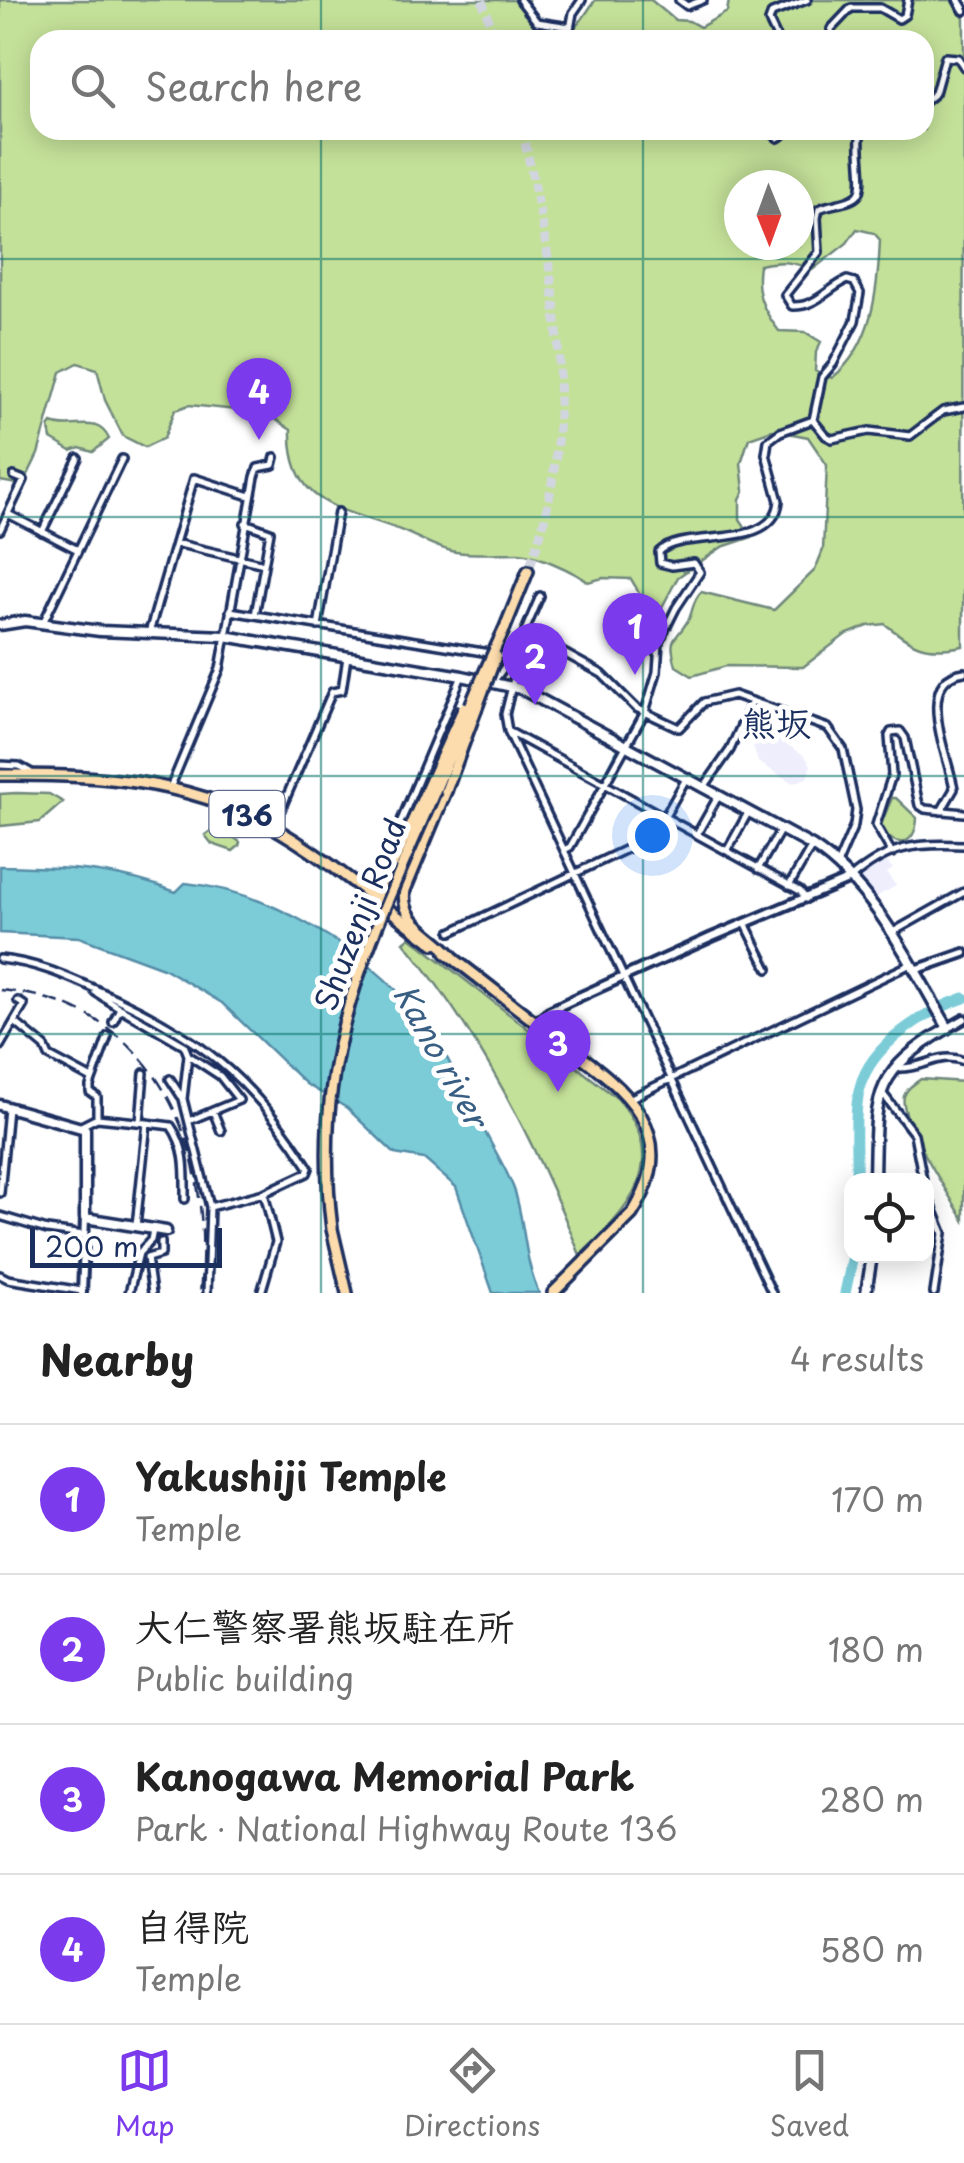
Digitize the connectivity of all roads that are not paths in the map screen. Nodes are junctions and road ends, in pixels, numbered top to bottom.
1 (520, 0) edge
2 (582, 0) edge
3 (679, 0) edge
4 (703, 0) edge
5 (807, 0) edge
6 (908, 0) edge
7 (958, 0) edge
8 (964, 10) edge
9 (570, 27) junction
10 (570, 30) edge
11 (774, 30) edge
12 (831, 30) edge
13 (964, 67) edge
14 (934, 95) edge
15 (860, 140) edge
16 (964, 407) edge
17 (813, 420) junction
18 (275, 457) dead end
19 (78, 458) dead end
20 (122, 459) dead end
21 (14, 476) dead end
22 (250, 496) junction
23 (338, 512) dead end
24 (8, 514) junction
25 (245, 522) junction
26 (0, 530) edge
27 (42, 532) junction
28 (175, 543) junction
29 (78, 550) junction
30 (238, 559) junction
31 (264, 564) junction
32 (528, 571) tunnel mouth
33 (540, 596) dead end
34 (230, 612) junction
35 (255, 615) junction
36 (0, 624) edge
37 (43, 624) junction
38 (318, 626) junction
39 (504, 630) junction
40 (148, 633) junction
41 (225, 636) junction
42 (517, 654) junction
43 (347, 657) junction
44 (490, 659) junction
45 (964, 672) edge
46 (462, 676) junction
47 (493, 682) junction
48 (512, 687) junction
49 (752, 701) junction
50 (644, 712) junction
51 (508, 731) junction
52 (626, 744) junction
53 (0, 765) edge
54 (0, 775) edge
55 (35, 775) junction
56 (687, 777) junction
57 (604, 783) junction
58 (704, 786) junction
59 (170, 788) junction
60 (719, 795) junction
61 (749, 811) junction
62 (942, 811) junction
63 (280, 814) dead end
64 (964, 814) edge
65 (665, 817) junction
66 (781, 829) junction
67 (697, 834) junction
68 (964, 845) edge
69 (812, 846) junction
70 (564, 850) junction
71 (728, 851) junction
72 (892, 853) junction
73 (838, 865) junction
74 (758, 869) junction
75 (576, 875) junction
76 (850, 879) junction
77 (382, 880) junction
78 (789, 886) junction
79 (405, 890) junction
80 (964, 892) edge
81 (806, 899) junction
82 (376, 901) junction
83 (387, 909) junction
84 (745, 923) junction
85 (451, 932) dead end
86 (891, 934) junction
87 (964, 953) edge
88 (0, 958) edge
89 (453, 958) junction
90 (913, 967) junction
91 (768, 969) dead end
92 (624, 978) junction
93 (90, 986) junction
94 (18, 1001) dead end
95 (120, 1008) junction
96 (964, 1019) edge
97 (113, 1022) dead end
98 (16, 1023) junction
99 (537, 1023) junction
100 (946, 1026) junction
101 (108, 1036) dead end
102 (0, 1046) edge
103 (188, 1055) junction
104 (964, 1061) edge
105 (895, 1068) junction
106 (144, 1073) dead end
107 (92, 1078) junction
108 (670, 1078) junction
109 (170, 1079) dead end
110 (881, 1092) junction
111 (631, 1098) junction
112 (183, 1099) junction
113 (4, 1106) edge
114 (213, 1111) junction
115 (97, 1118) junction
116 (190, 1120) junction
117 (144, 1123) junction
118 (81, 1126) junction
119 (221, 1132) dead end
120 (2, 1152) edge
121 (874, 1173) edge
122 (922, 1173) edge
123 (0, 1193) edge
124 (264, 1193) junction
125 (185, 1200) dead end
126 (210, 1208) junction
127 (934, 1212) edge
128 (0, 1216) edge
129 (84, 1218) junction
130 (136, 1226) junction
131 (153, 1230) junction
132 (166, 1231) dead end
133 (84, 1235) junction
134 (161, 1242) dead end
135 (871, 1263) edge
136 (0, 1275) edge
137 (82, 1292) edge
138 (129, 1293) edge
139 (152, 1293) edge
140 (207, 1293) edge
141 (261, 1293) edge
142 (346, 1293) edge
143 (553, 1293) edge
144 (772, 1293) edge
145 (866, 1293) edge
146 (934, 1293) edge

1 - 9 street
2 - 9 street
3 - 4 street
5 - 11 street
6 - 12 street
7 - 8 street
9 - 10 street
13 - 14 street
15 - 17 street
16 - 17 street
17 - 50 street
18 - 22 street
19 - 27 street
20 - 29 street
21 - 24 street
22 - 25 street
22 - 28 street
23 - 38 street
24 - 26 street
24 - 27 street
25 - 30 street
25 - 31 street
27 - 29 street
28 - 30 street
28 - 40 street
29 - 37 street
30 - 31 street
30 - 34 street
31 - 35 street
32 - 39 highway, Shuzenji Road
33 - 42 street
34 - 35 street
34 - 41 street
35 - 38 street
36 - 37 main road
37 - 40 main road
38 - 42 street
39 - 44 highway, Shuzenji Road, bridge
39 - 79 highway, bridge
40 - 41 main road
41 - 43 main road
41 - 59 street
42 - 47 street
42 - 48 street
42 - 50 street
43 - 46 main road
43 - 63 street
44 - 77 highway, bridge
44 - 142 highway, Shuzenji Road, bridge
45 - 62 street
46 - 47 main road
46 - 77 street
47 - 48 main road
48 - 51 street
48 - 52 main road
49 - 50 street
49 - 58 street
49 - 73 street
50 - 52 street
51 - 57 street
51 - 70 street
52 - 56 main road
52 - 57 street
53 - 55 street
54 - 55 highway, 136
55 - 59 highway, 136
56 - 58 main road
56 - 65 street
57 - 65 street
57 - 70 street
58 - 60 main road
59 - 82 highway, 136
60 - 61 main road
60 - 67 street
61 - 66 main road
61 - 71 street
62 - 64 street
62 - 72 street
65 - 67 street
65 - 75 street
66 - 69 main road
66 - 74 street
67 - 71 street
68 - 72 street
69 - 73 main road
69 - 78 street
70 - 75 street
71 - 74 street
72 - 76 street
73 - 76 main road
74 - 78 street
75 - 85 street
75 - 92 street
76 - 81 street
76 - 86 main road
77 - 82 highway
78 - 81 street
79 - 83 highway
79 - 89 highway
80 - 86 street
81 - 84 street
82 - 83 highway, 136
83 - 89 highway, 136
84 - 91 street
84 - 92 street
86 - 90 main road
87 - 90 street
88 - 93 street
89 - 99 highway, 136
90 - 100 main road
90 - 108 street
92 - 99 street
92 - 108 street
93 - 95 street
93 - 124 street
94 - 98 street
95 - 97 street
95 - 103 street
96 - 100 street
98 - 102 street
98 - 107 street
99 - 111 highway, 136
100 - 105 main road
101 - 107 street
103 - 112 street
103 - 114 street
104 - 105 street
105 - 110 main road
106 - 117 street
107 - 115 street
108 - 111 street
108 - 144 street
109 - 112 street
110 - 121 main road
110 - 122 street
111 - 143 highway, 136
112 - 116 street
113 - 118 main road
113 - 120 street
114 - 116 street
114 - 119 street
115 - 117 street
115 - 118 street
116 - 126 street
117 - 125 street
117 - 130 street
118 - 129 main road
120 - 123 street
124 - 126 street
124 - 141 street
126 - 140 street
127 - 146 street
128 - 133 street
129 - 130 main road
129 - 133 street
130 - 131 main road
131 - 132 main road
131 - 138 street
133 - 137 street
134 - 139 street
135 - 145 main road
136 - 137 street

